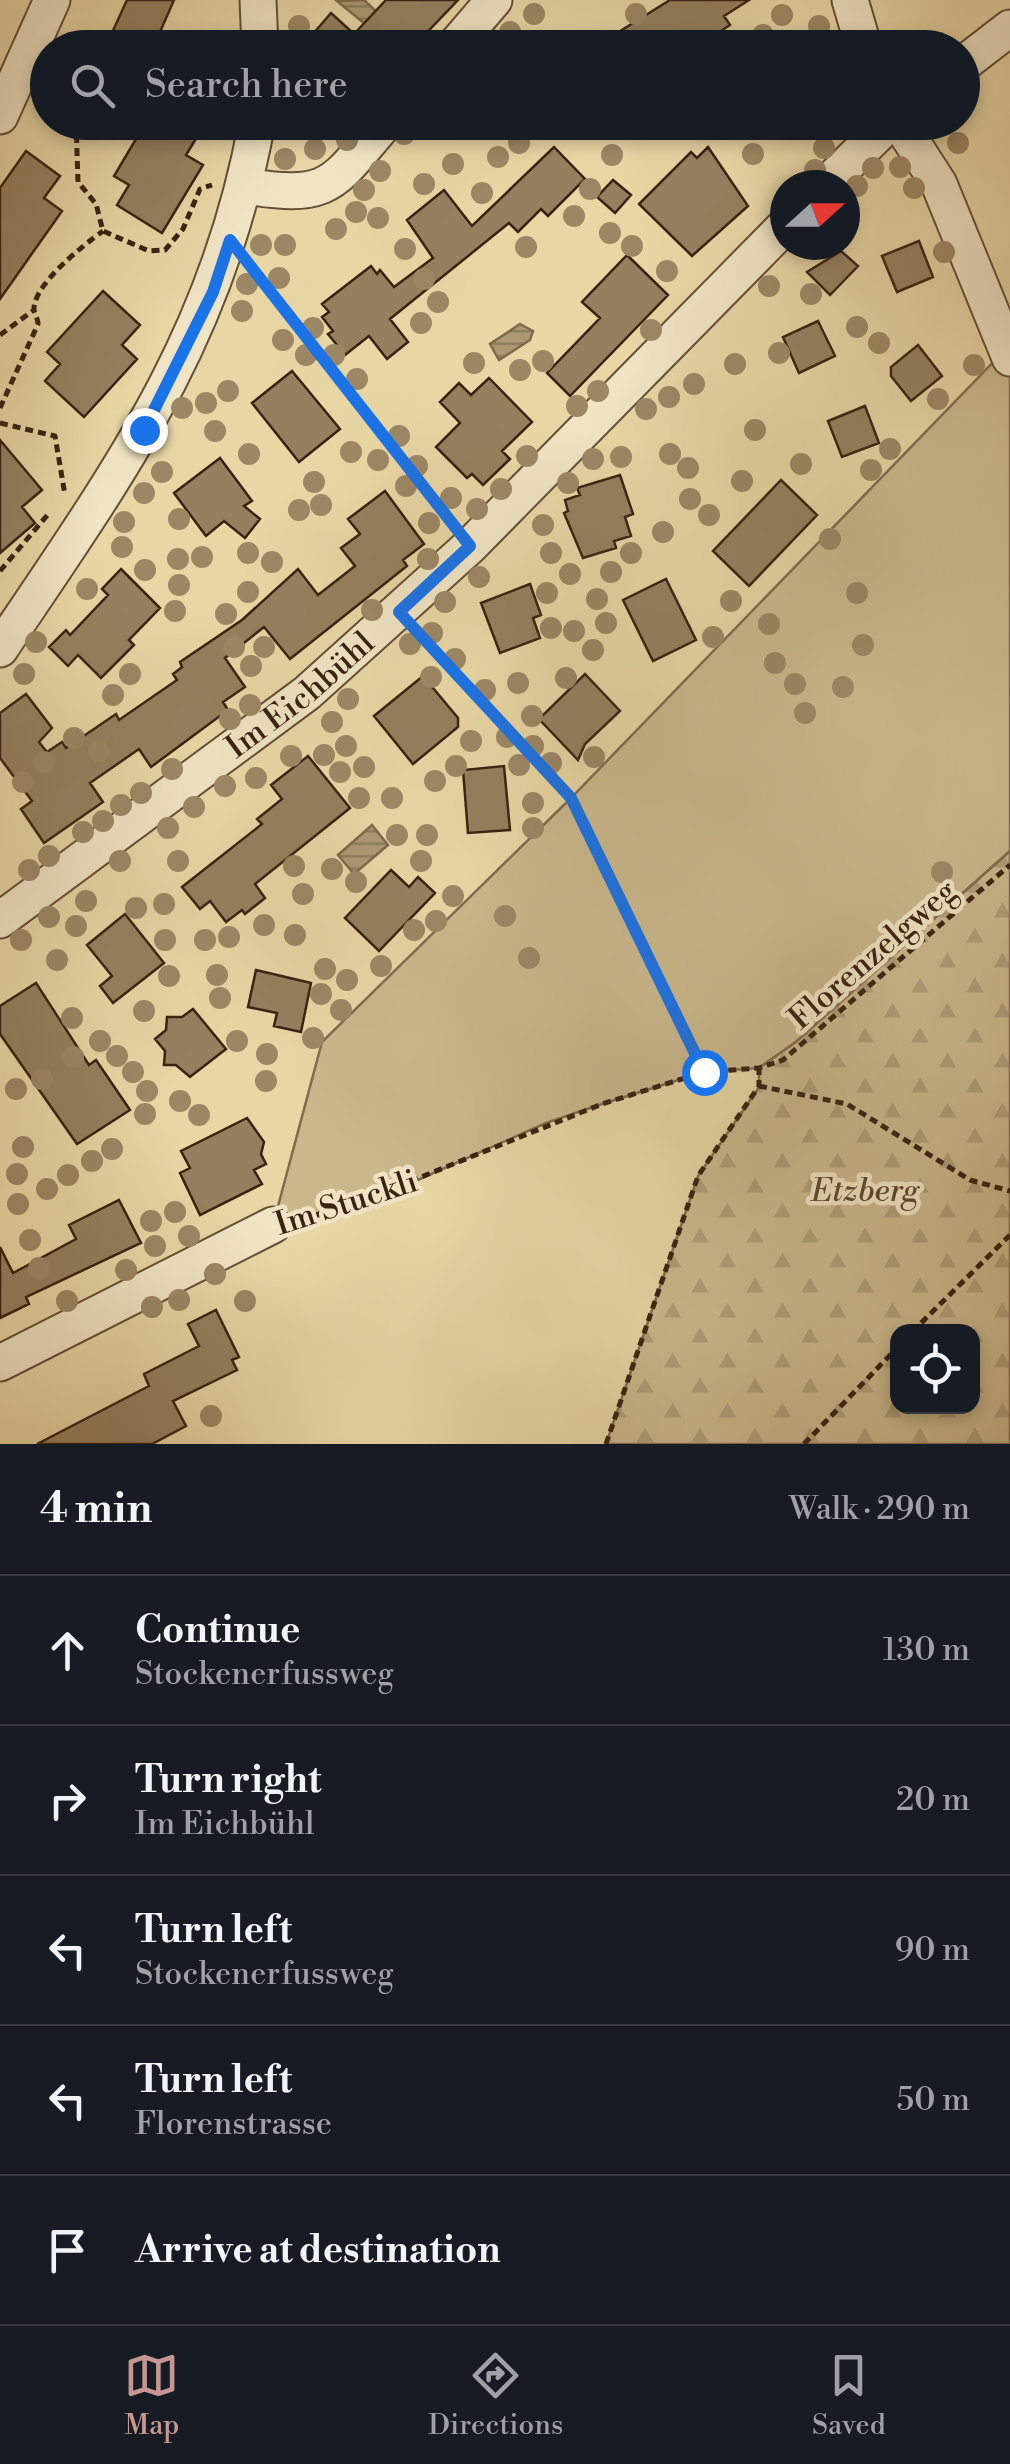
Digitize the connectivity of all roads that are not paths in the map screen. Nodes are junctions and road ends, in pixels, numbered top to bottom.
1 (52, 0) edge
2 (258, 0) edge
3 (494, 0) edge
4 (850, 0) edge
5 (1010, 28) edge
6 (39, 30) edge
7 (259, 30) edge
8 (468, 30) edge
9 (859, 30) edge
10 (30, 49) edge
11 (980, 51) edge
12 (0, 116) edge
13 (254, 140) edge
14 (370, 140) edge
15 (872, 140) edge
16 (911, 140) edge
17 (841, 170) edge
18 (246, 186) junction
19 (770, 241) edge
20 (1010, 358) edge
21 (0, 649) edge
22 (0, 920) edge
23 (273, 1225) road end
24 (0, 1363) edge

1 - 6 street
2 - 7 street
3 - 8 street
4 - 9 street
5 - 11 street
10 - 12 street
13 - 18 street
14 - 18 street
15 - 17 street
16 - 20 street
18 - 21 street
19 - 22 street, Im Eichbühl
23 - 24 street, Im Stuckli

